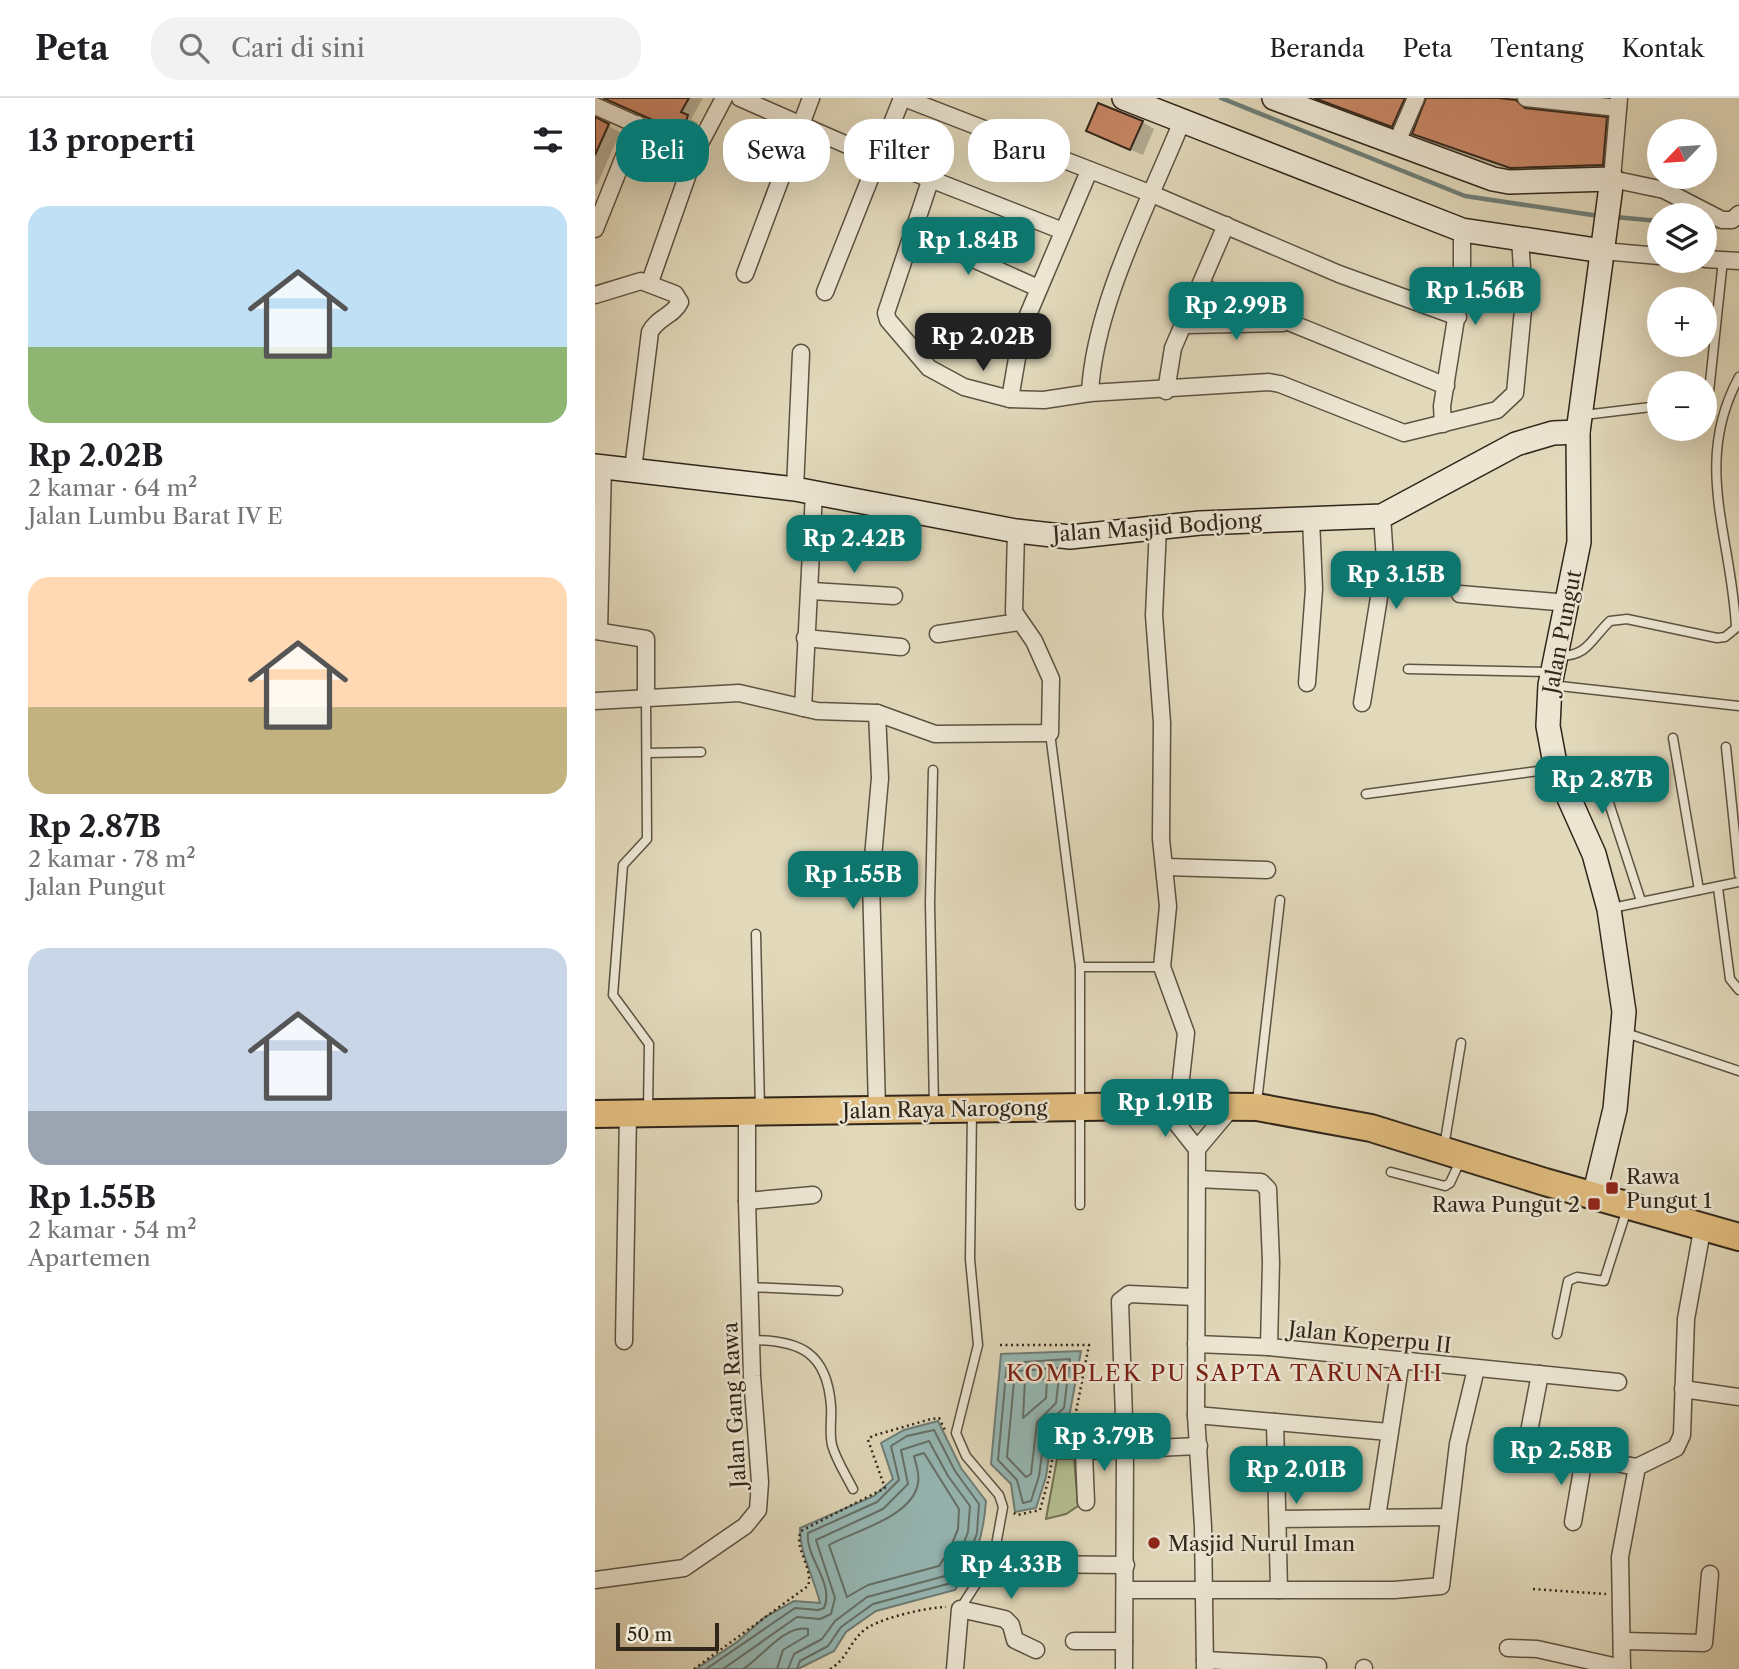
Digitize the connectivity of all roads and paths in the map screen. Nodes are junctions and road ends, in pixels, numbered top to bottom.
1 (724, 98) edge
2 (740, 98) edge
3 (811, 98) edge
4 (903, 98) edge
5 (1124, 98) edge
6 (1274, 98) edge
7 (1416, 98) edge
8 (1526, 98) edge
9 (1534, 98) edge
10 (1618, 103) edge
11 (595, 106) edge
12 (625, 119) edge
13 (790, 119) edge
14 (796, 119) edge
15 (895, 119) edge
16 (1182, 121) junction
17 (709, 126) edge
18 (1396, 144) junction
19 (1089, 171) junction
20 (616, 176) edge
21 (685, 182) edge
22 (775, 182) edge
23 (870, 182) edge
24 (930, 182) edge
25 (941, 182) edge
26 (1610, 188) junction
27 (1152, 194) junction
28 (1739, 214) edge
29 (1226, 225) junction
30 (595, 229) edge
31 (1462, 230) junction
32 (1063, 231) junction
33 (913, 232) junction
34 (1520, 238) junction
35 (1604, 246) junction
36 (1647, 254) edge
37 (1731, 261) edge
38 (745, 274) dead end
39 (650, 282) junction
40 (1200, 286) junction
41 (1038, 288) junction
42 (825, 292) dead end
43 (595, 295) edge
44 (1458, 317) junction
45 (1288, 323) junction
46 (1184, 325) junction
47 (801, 353) dead end
48 (1713, 371) edge
49 (1739, 377) edge
50 (1445, 386) junction
51 (1166, 391) junction
52 (1090, 393) junction
53 (1010, 399) junction
54 (1647, 409) edge
55 (1580, 423) junction
56 (1443, 424) junction
57 (599, 466) edge
58 (633, 469) junction
59 (805, 491) junction
60 (1383, 516) junction
61 (1311, 519) junction
62 (1158, 527) junction
63 (1016, 531) junction
64 (811, 591) junction
65 (1460, 594) dead end
66 (894, 596) dead end
67 (1569, 603) junction
68 (1019, 622) junction
69 (597, 631) edge
70 (938, 634) dead end
71 (805, 638) junction
72 (901, 647) dead end
73 (1408, 669) dead end
74 (1553, 671) junction
75 (1307, 683) dead end
76 (646, 698) junction
77 (595, 701) edge
78 (1362, 703) dead end
79 (1739, 706) edge
80 (803, 708) junction
81 (877, 713) junction
82 (1050, 733) junction
83 (1673, 738) dead end
84 (1726, 747) dead end
85 (701, 752) dead end
86 (647, 753) junction
87 (1556, 769) junction
88 (933, 771) dead end
89 (1366, 794) dead end
90 (1607, 794) dead end
91 (1165, 867) junction
92 (1267, 870) dead end
93 (1739, 874) edge
94 (1739, 881) edge
95 (1718, 888) junction
96 (1699, 890) junction
97 (1280, 900) dead end
98 (1641, 901) junction
99 (1609, 909) junction
100 (756, 934) dead end
101 (1080, 967) junction
102 (1162, 967) junction
103 (1739, 990) edge
104 (1622, 1032) junction
105 (1461, 1043) dead end
106 (1739, 1071) edge
107 (1170, 1106) junction
108 (1245, 1107) junction
109 (1078, 1108) junction
110 (877, 1109) junction
111 (972, 1109) junction
112 (933, 1110) junction
113 (595, 1114) edge
114 (638, 1114) junction
115 (754, 1114) junction
116 (1197, 1149) junction
117 (1453, 1151) junction
118 (1391, 1172) dead end
119 (1197, 1180) junction
120 (813, 1195) dead end
121 (1594, 1196) junction
122 (747, 1201) junction
123 (1627, 1204) junction
124 (1080, 1205) dead end
125 (1703, 1226) junction
126 (1739, 1237) edge
127 (750, 1287) junction
128 (838, 1291) dead end
129 (1195, 1297) junction
130 (1557, 1334) dead end
131 (751, 1340) junction
132 (624, 1341) dead end
133 (1196, 1344) junction
134 (1000, 1345) dead end
135 (1269, 1347) junction
136 (1401, 1360) junction
137 (1476, 1369) junction
138 (1540, 1374) junction
139 (1618, 1382) dead end
140 (1683, 1389) junction
141 (1739, 1397) edge
142 (1196, 1415) junction
143 (1275, 1422) junction
144 (1389, 1432) junction
145 (947, 1433) dead end
146 (1528, 1437) dead end
147 (1125, 1447) junction
148 (1199, 1447) junction
149 (1544, 1450) dead end
150 (1584, 1458) junction
151 (1637, 1467) junction
152 (853, 1489) dead end
153 (1087, 1502) dead end
154 (1003, 1507) junction
155 (1377, 1517) junction
156 (1449, 1517) junction
157 (1279, 1518) junction
158 (1573, 1522) dead end
159 (1020, 1564) dead end
160 (1126, 1565) junction
161 (1710, 1574) dead end
162 (595, 1580) edge
163 (1126, 1590) junction
164 (1205, 1590) junction
165 (1279, 1590) junction
166 (1532, 1590) dead end
167 (1620, 1594) junction
168 (960, 1609) junction
169 (1074, 1641) dead end
170 (1124, 1641) junction
171 (1624, 1641) junction
172 (1508, 1648) dead end
173 (1036, 1650) dead end
174 (1205, 1664) edge
175 (1318, 1666) dead end
176 (1622, 1668) edge
177 (694, 1669) edge
178 (829, 1669) edge
179 (955, 1669) edge
180 (1124, 1669) edge

1 - 17 street
2 - 13 street
3 - 14 street
4 - 15 street
4 - 19 street
5 - 16 street
6 - 18 street
7 - 18 street
8 - 9 street
9 - 10 street
10 - 26 street, Jalan Pungut
11 - 12 street
16 - 27 street
16 - 31 street
18 - 26 street
19 - 27 street
19 - 32 street
20 - 30 street
21 - 39 street
22 - 38 street
23 - 42 street
24 - 33 street
25 - 32 street
26 - 28 street
26 - 35 street, Jalan Pungut
27 - 29 street
27 - 52 street
29 - 40 street
29 - 44 street
31 - 34 street
31 - 44 street
32 - 41 street
33 - 41 street
33 - 53 street
34 - 35 street
34 - 56 street
35 - 36 street
35 - 55 street, Jalan Pungut
37 - 48 lane
39 - 43 street
39 - 58 street
40 - 45 street
40 - 46 street
41 - 53 street
44 - 50 street
45 - 46 street
45 - 50 street
46 - 51 street
47 - 59 street
49 - 74 lane
50 - 56 street
51 - 52 street
51 - 56 street
52 - 53 street
54 - 55 lane
55 - 60 street, Jalan Masjid Bodjong
55 - 67 street, Jalan Pungut
57 - 58 street, Jalan Masjid Bodjong
57 - 69 street
58 - 59 street, Jalan Masjid Bodjong
59 - 63 street, Jalan Masjid Bodjong
59 - 64 street
60 - 61 street, Jalan Masjid Bodjong
60 - 78 street
61 - 62 street, Jalan Masjid Bodjong
61 - 75 street
62 - 63 street, Jalan Masjid Bodjong
62 - 91 street
63 - 68 street
64 - 66 street
64 - 71 street
65 - 67 street
67 - 74 street, Jalan Pungut
68 - 70 street
68 - 82 street
69 - 76 street
71 - 72 street
71 - 80 street
73 - 74 lane
74 - 79 lane
74 - 87 street, Jalan Pungut
76 - 77 street
76 - 80 street
76 - 86 lane
80 - 81 street
81 - 82 street
81 - 110 street
82 - 101 lane
83 - 96 lane
84 - 93 lane
85 - 86 lane
86 - 114 lane
87 - 89 lane
87 - 99 street, Jalan Pungut
88 - 112 lane
90 - 98 lane
91 - 92 street
91 - 102 street
94 - 95 lane
95 - 96 lane
95 - 103 lane
96 - 98 lane
97 - 108 lane
98 - 99 lane
99 - 104 street, Jalan Pungut
100 - 115 lane
101 - 102 lane
101 - 109 lane
102 - 107 street
104 - 106 lane
104 - 121 street, Jalan Pungut
105 - 117 lane
107 - 108 main road, Jalan Raya Narogong
107 - 109 main road, Jalan Raya Narogong
107 - 116 street
108 - 116 street
108 - 117 main road, Jalan Raya Narogong
109 - 111 main road, Jalan Raya Narogong
109 - 124 lane
110 - 112 main road, Jalan Raya Narogong
110 - 115 main road, Jalan Raya Narogong
111 - 112 main road, Jalan Raya Narogong
111 - 154 lane
113 - 114 main road, Jalan Raya Narogong
114 - 115 main road, Jalan Raya Narogong
114 - 132 street
115 - 122 street, Jalan Gang Rawa
116 - 119 street
117 - 118 lane
117 - 121 main road, Jalan Raya Narogong
119 - 129 street
119 - 135 street
120 - 122 street
121 - 123 main road, Jalan Raya Narogong
122 - 127 street, Jalan Gang Rawa
123 - 125 main road, Jalan Raya Narogong
123 - 130 lane
125 - 126 main road, Jalan Raya Narogong
125 - 140 street
127 - 128 lane
127 - 131 street, Jalan Gang Rawa
129 - 133 street
129 - 147 street
131 - 152 lane
131 - 162 street, Jalan Gang Rawa
133 - 135 street, Jalan Koperpu II
133 - 142 street
134 - 154 path
135 - 136 street, Jalan Koperpu II
136 - 137 street, Jalan Koperpu II
136 - 144 street
137 - 138 street, Jalan Koperpu II
137 - 156 street
138 - 139 street, Jalan Koperpu II
138 - 146 street
140 - 141 street
140 - 151 street
142 - 143 street
142 - 148 street
143 - 144 street
143 - 157 street
144 - 155 street
145 - 177 path
147 - 148 street
147 - 153 street
147 - 160 street
148 - 164 street
149 - 150 street
150 - 151 street
150 - 158 street
151 - 167 street
154 - 168 lane
155 - 156 street
155 - 157 street
156 - 165 street
157 - 165 street
159 - 160 street
160 - 163 street
161 - 171 street
163 - 164 street
163 - 170 street
164 - 165 street
164 - 174 street
166 - 167 path
167 - 171 street
168 - 173 street
168 - 178 path
168 - 179 street
169 - 170 street
170 - 180 street
171 - 176 street
172 - 176 street
174 - 175 street

